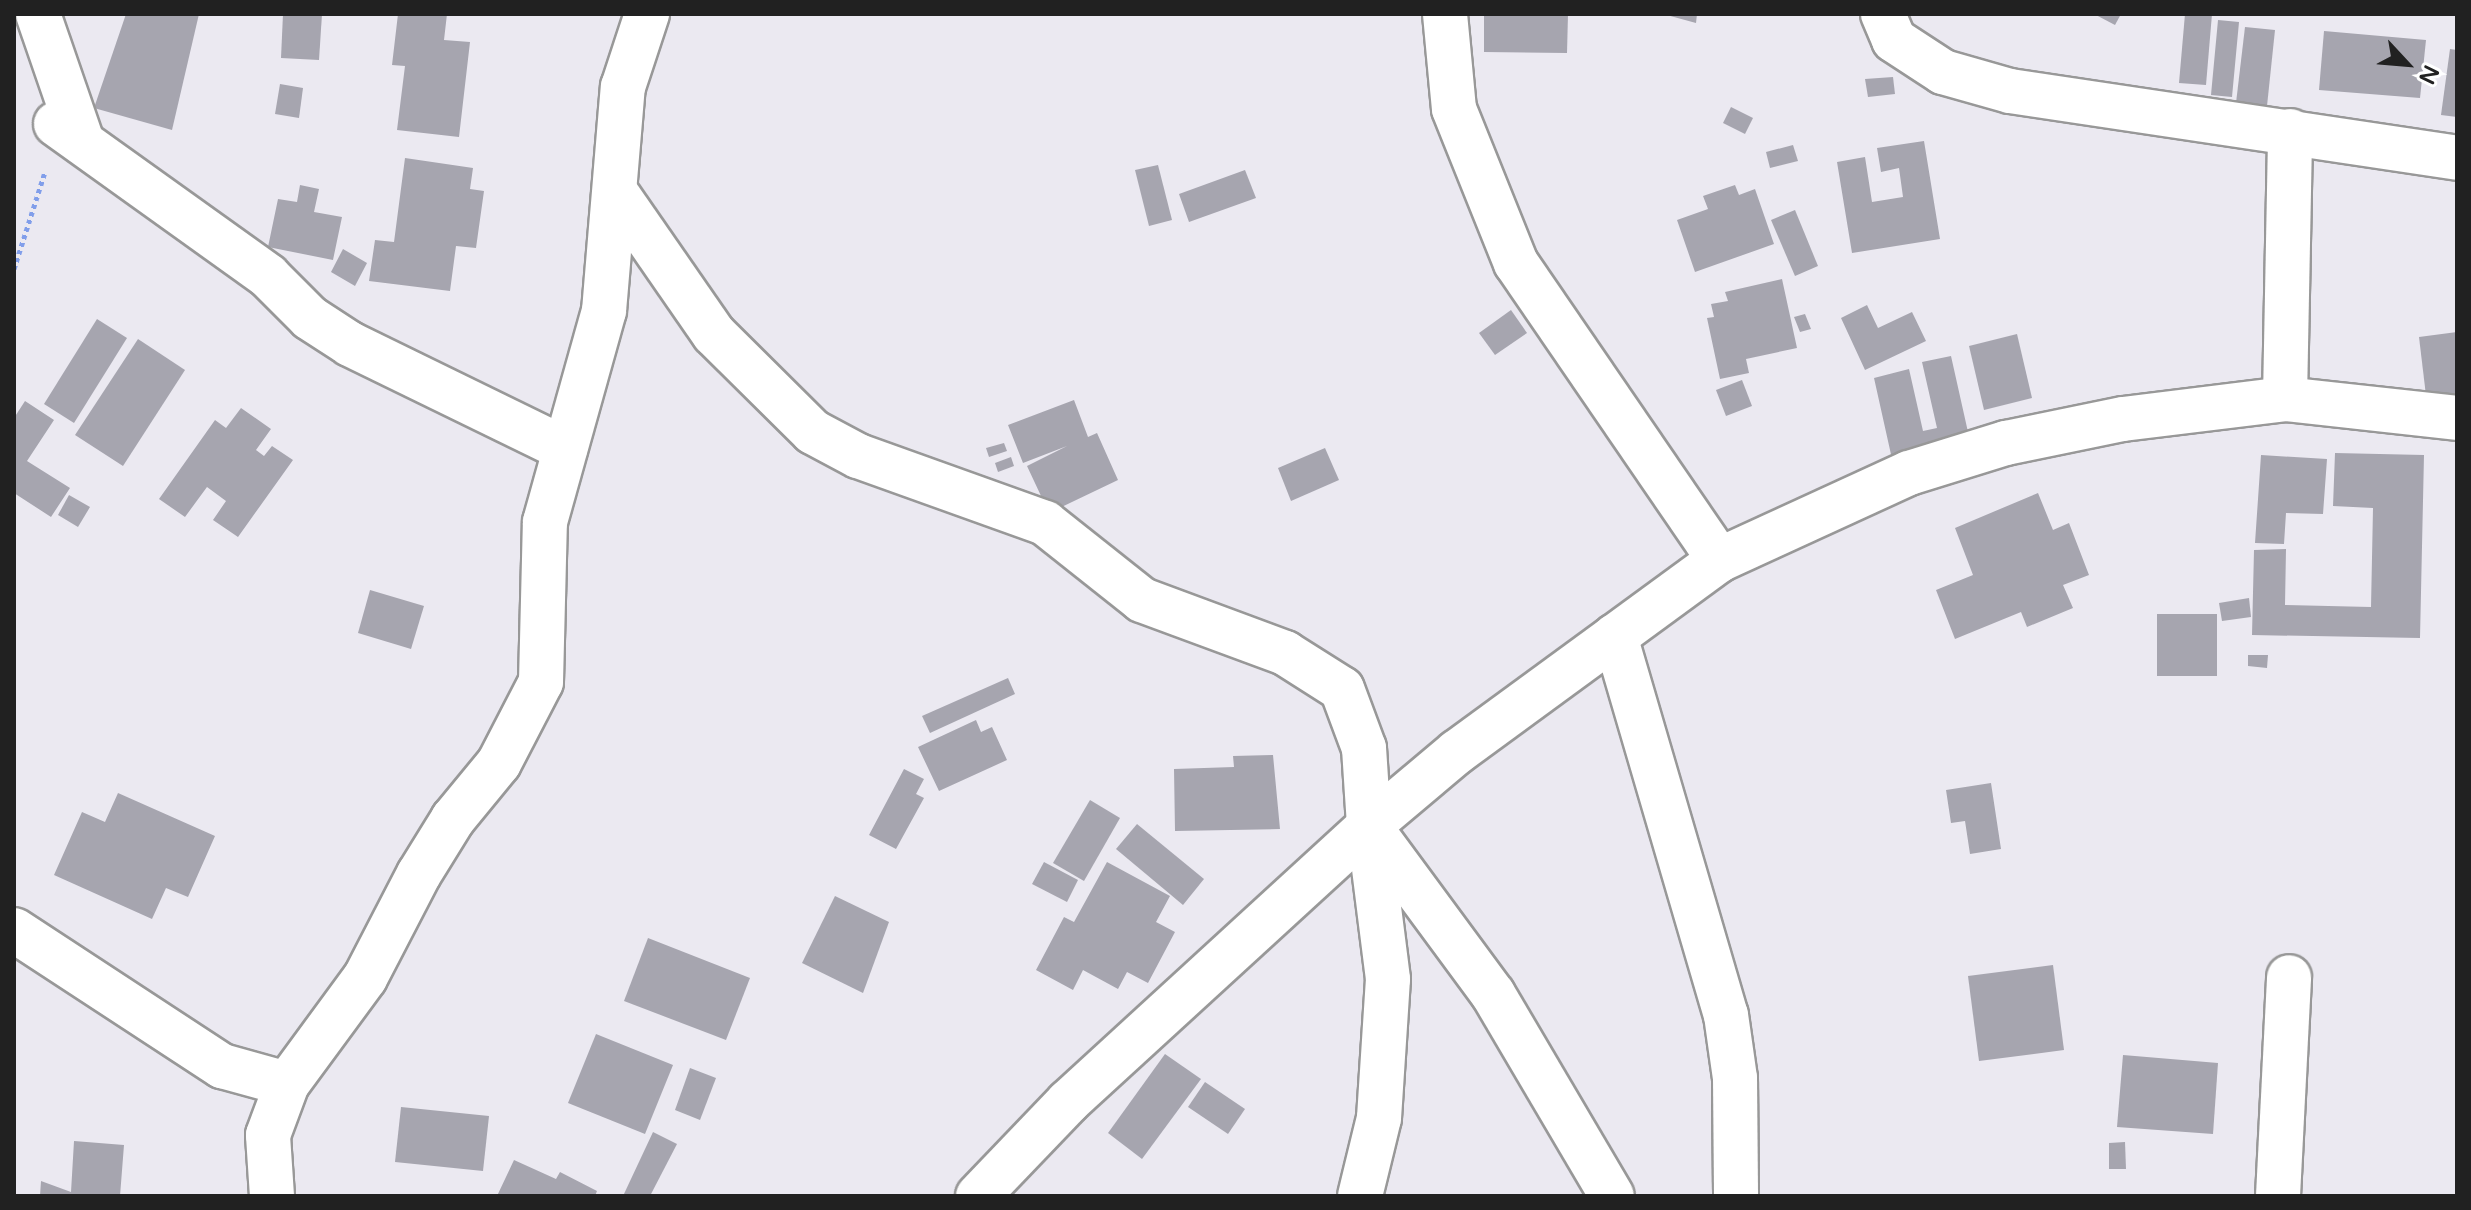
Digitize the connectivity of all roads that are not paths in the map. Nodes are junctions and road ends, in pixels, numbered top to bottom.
1 (38, 14) edge
2 (647, 14) edge
3 (1445, 14) edge
4 (1883, 14) edge
5 (2290, 131) junction
6 (2457, 158) edge
7 (617, 194) junction
8 (2285, 399) junction
9 (2457, 418) edge
10 (565, 449) junction
11 (1719, 560) junction
12 (1615, 636) junction
13 (1369, 826) junction
14 (14, 930) edge
15 (2289, 977) dead end
16 (287, 1084) junction
17 (272, 1196) edge
18 (978, 1196) edge
19 (1360, 1196) edge
20 (1612, 1196) edge
21 (1736, 1196) edge
22 (2278, 1196) edge

1 - 10 street
2 - 7 street
3 - 11 street
4 - 5 street
5 - 6 street
5 - 8 street
7 - 10 street
7 - 13 street
8 - 9 street
8 - 11 street
10 - 16 street
11 - 12 street
12 - 13 street
12 - 21 street
13 - 18 street
13 - 19 street
13 - 20 street
14 - 16 street
15 - 22 street
16 - 17 street

